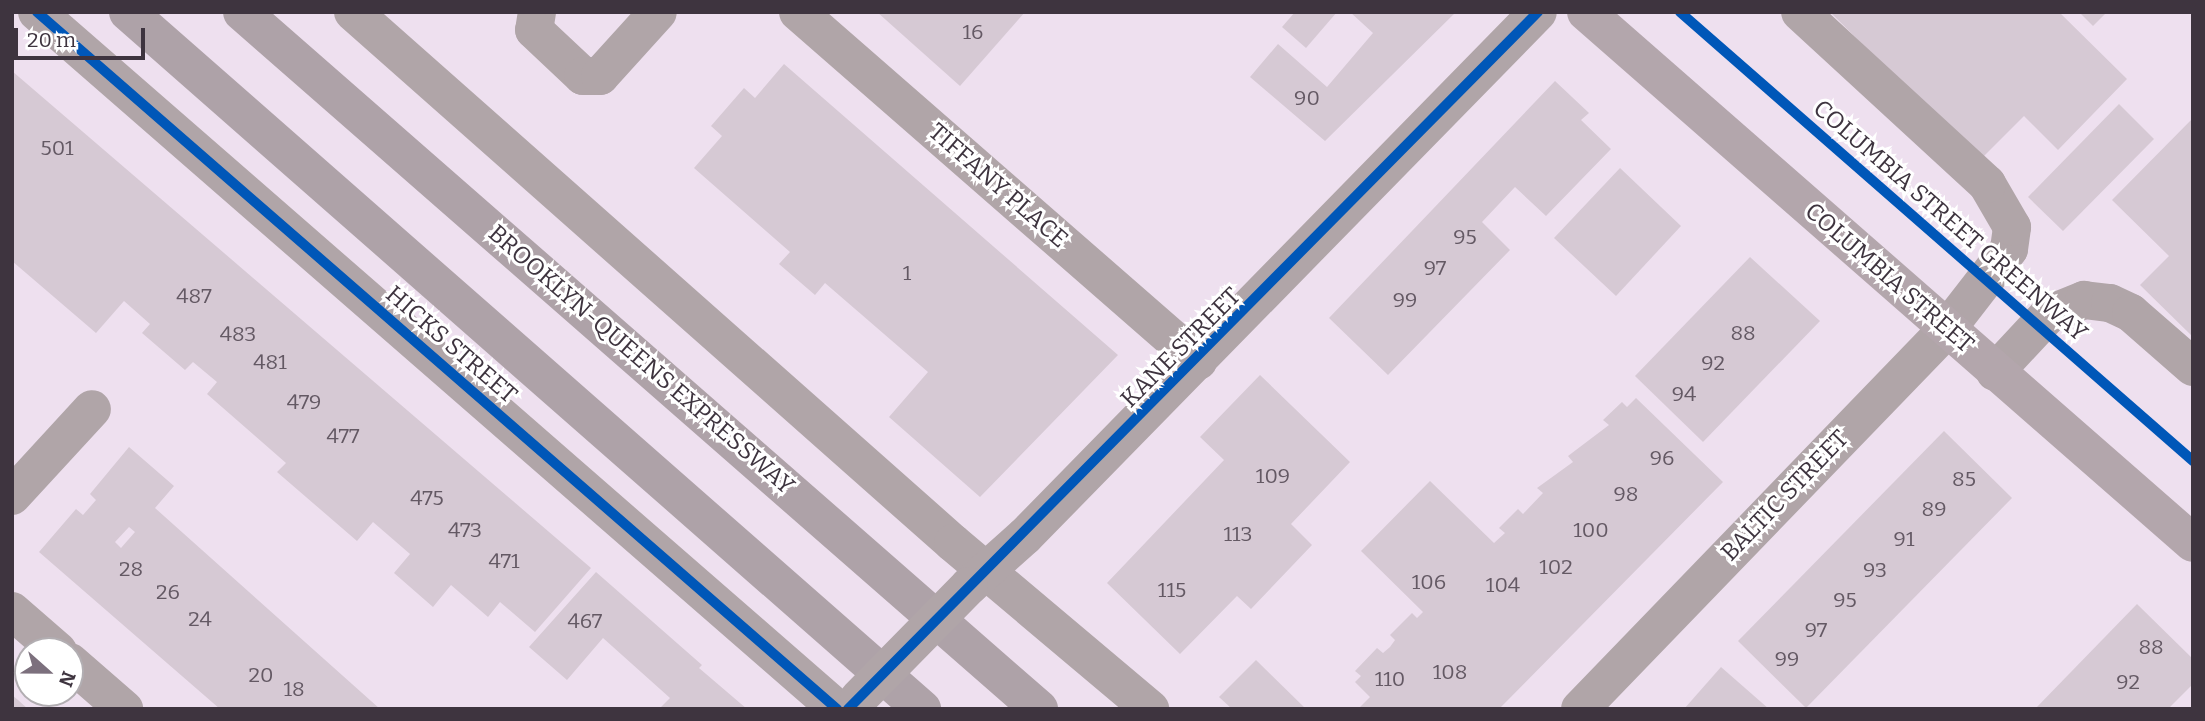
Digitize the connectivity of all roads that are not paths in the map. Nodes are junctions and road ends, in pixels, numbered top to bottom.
1 (37, 12) edge
2 (128, 12) edge
3 (242, 12) edge
4 (353, 12) edge
5 (537, 12) edge
6 (657, 12) edge
7 (798, 12) edge
8 (1538, 12) edge
9 (1586, 12) edge
10 (1800, 12) edge
11 (1947, 329) junction
12 (1198, 361) junction
13 (2193, 367) edge
14 (1995, 372) junction
15 (92, 409) dead end
16 (12, 496) edge
17 (2193, 543) edge
18 (977, 577) junction
19 (12, 611) edge
20 (42, 637) edge
21 (84, 674) edge
22 (848, 705) edge
23 (124, 709) edge
24 (922, 709) edge
25 (1039, 709) edge
26 (1150, 709) edge
27 (1580, 709) edge

1 - 22 street, HICKS STREET
2 - 24 highway
3 - 25 highway, BROOKLYN-QUEENS EXPRESSWAY
4 - 18 street
5 - 6 street
7 - 12 street, TIFFANY PLACE
8 - 12 street, KANE STREET
9 - 11 main road, COLUMBIA STREET
10 - 11 street, BALTIC STREET
11 - 14 main road, COLUMBIA STREET
11 - 27 street, BALTIC STREET
12 - 18 street, KANE STREET
13 - 14 street
14 - 17 main road, COLUMBIA STREET
15 - 16 street
18 - 22 street, KANE STREET, bridge
18 - 26 street
19 - 20 street
21 - 23 street

